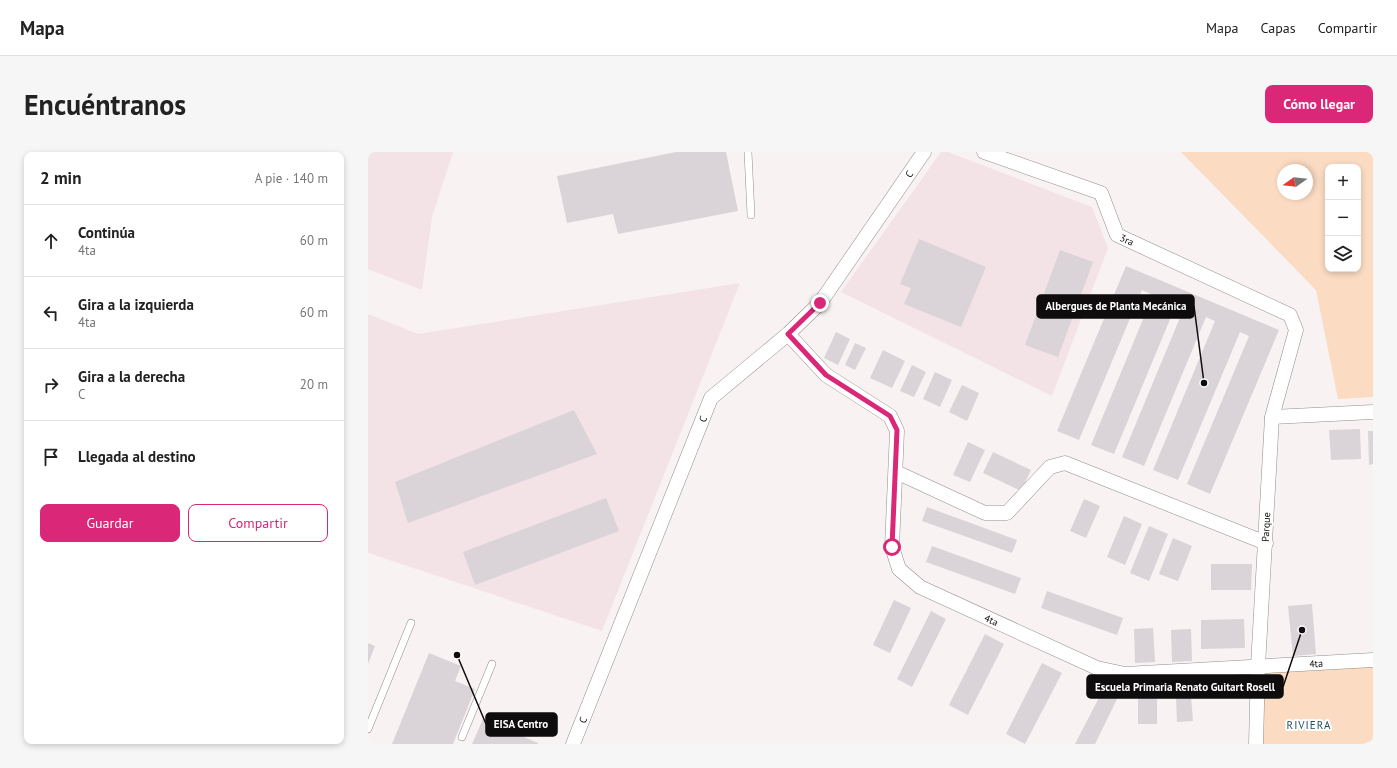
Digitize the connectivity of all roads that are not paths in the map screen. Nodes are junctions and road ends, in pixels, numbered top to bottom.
1 (748, 152) edge
2 (924, 152) edge
3 (984, 152) edge
4 (751, 215) dead end
5 (1290, 315) joint
6 (788, 334) junction
7 (1373, 412) edge
8 (1272, 417) junction
9 (896, 472) junction
10 (1266, 543) junction
11 (411, 622) dead end
12 (1373, 660) edge
13 (492, 664) dead end
14 (1258, 666) junction
15 (368, 729) edge
16 (462, 737) dead end
17 (573, 744) edge
18 (1256, 744) edge

1 - 4 lane
2 - 6 street, C
3 - 5 street, 3ra
5 - 8 street, Parque
6 - 9 street, 4ta
6 - 17 street, C
7 - 8 street
8 - 10 street, Parque
9 - 10 street
9 - 14 street, 4ta
10 - 14 street, Parque
11 - 15 lane
12 - 14 street, 4ta
13 - 16 lane
14 - 18 street, Parque

